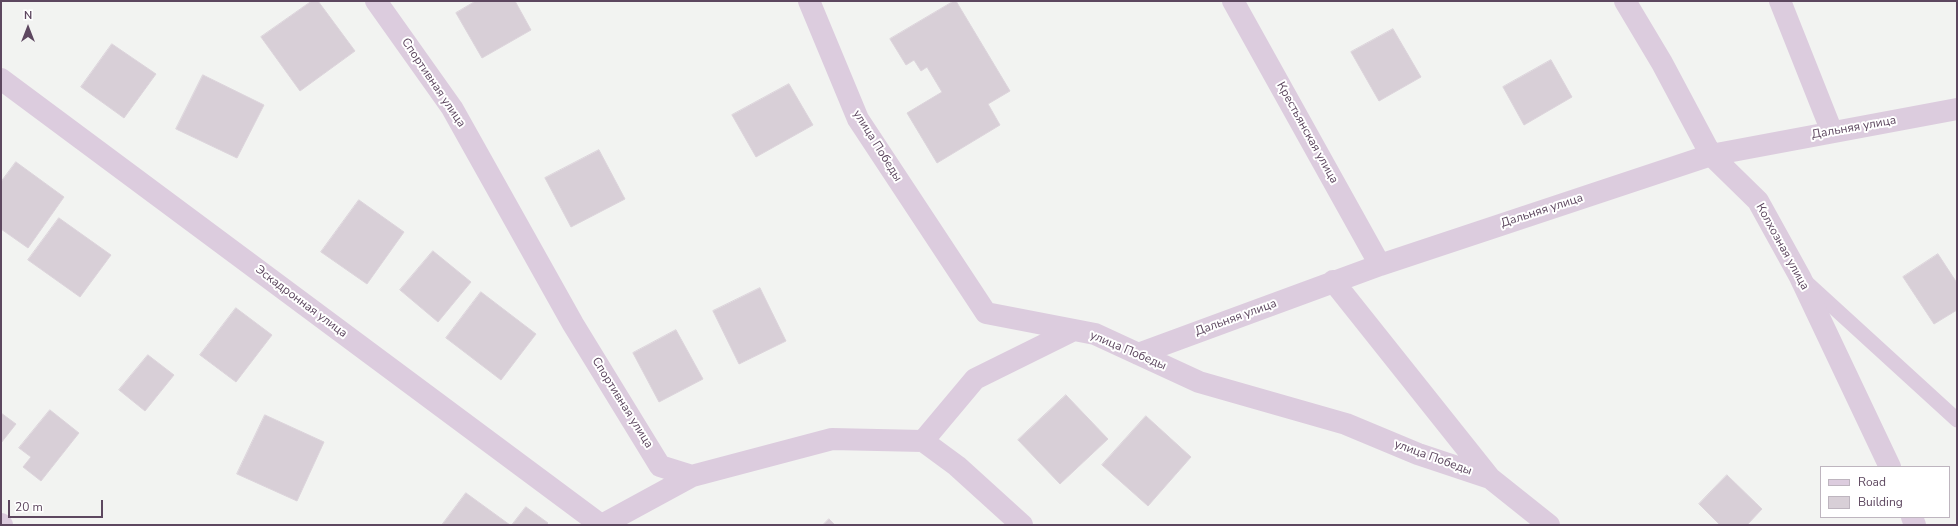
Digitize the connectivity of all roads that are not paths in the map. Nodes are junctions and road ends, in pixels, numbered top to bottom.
1 (376, 1) edge
2 (810, 1) edge
3 (1233, 1) edge
4 (1625, 1) edge
5 (1780, 1) edge
6 (1, 79) edge
7 (1957, 109) edge
8 (1832, 132) junction
9 (1711, 155) junction
10 (1380, 264) junction
11 (1800, 277) junction
12 (1334, 281) junction
13 (1074, 330) junction
14 (1138, 354) junction
15 (1957, 420) edge
16 (924, 441) junction
17 (1890, 466) edge
18 (692, 476) junction
19 (1490, 478) junction
20 (601, 525) edge
21 (1022, 525) edge
22 (1549, 525) edge

1 - 18 street, Спортивная улица
2 - 13 street, улица Победы
3 - 10 street, Крестьянская улица
4 - 9 street, Колхозная улица
5 - 8 street
6 - 20 street, Эскадронная улица
7 - 8 street, Дальняя улица
8 - 9 street, Дальняя улица
9 - 10 street, Дальняя улица
9 - 11 street, Колхозная улица
10 - 12 street, Дальняя улица
11 - 15 lane
11 - 17 street, Колхозная улица
12 - 14 street, Дальняя улица
12 - 19 street
13 - 14 street, улица Победы
13 - 16 street
14 - 19 street, улица Победы
16 - 18 street
16 - 21 street
18 - 20 street
19 - 22 street, улица Победы

